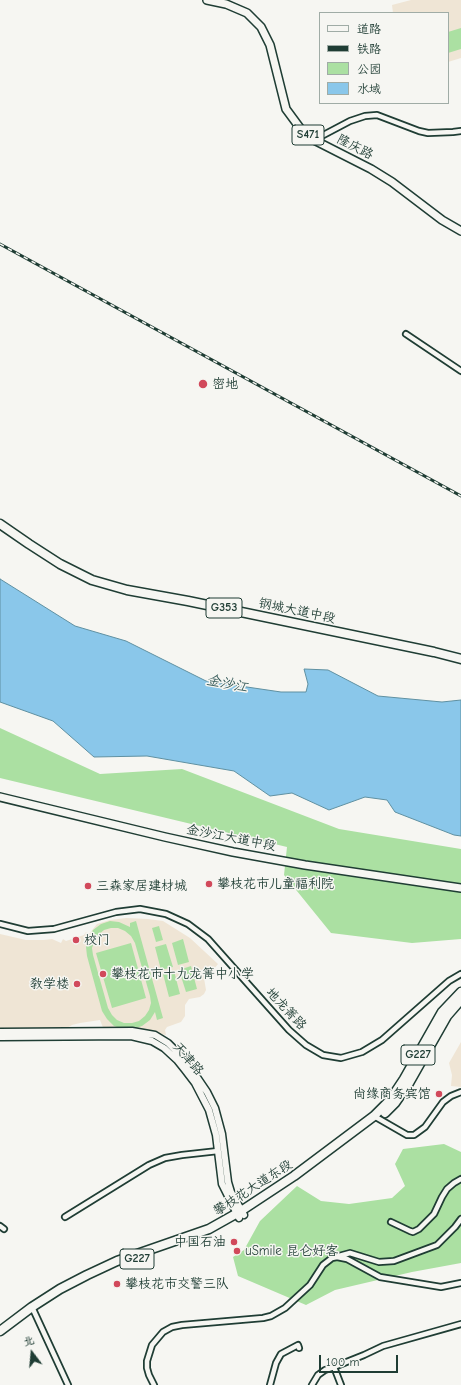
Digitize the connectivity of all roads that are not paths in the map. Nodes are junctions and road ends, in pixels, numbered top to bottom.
1 (208, 0) edge
2 (461, 131) edge
3 (314, 140) junction
4 (461, 231) edge
5 (406, 334) dead end
6 (461, 371) edge
7 (0, 524) edge
8 (461, 659) edge
9 (0, 797) edge
10 (461, 888) edge
11 (0, 924) edge
12 (461, 974) edge
13 (461, 992) edge
14 (461, 1000) edge
15 (0, 1032) edge
16 (0, 1037) edge
17 (461, 1092) edge
18 (376, 1118) junction
19 (218, 1151) junction
20 (461, 1179) edge
21 (240, 1215) junction
22 (65, 1217) dead end
23 (461, 1219) edge
24 (391, 1222) dead end
25 (0, 1226) edge
26 (4, 1230) dead end
27 (337, 1257) junction
28 (461, 1283) edge
29 (34, 1310) junction
30 (461, 1324) edge
31 (0, 1331) edge
32 (0, 1338) edge
33 (299, 1348) dead end
34 (334, 1367) junction
35 (68, 1385) edge
36 (154, 1385) edge
37 (270, 1385) edge
38 (312, 1385) edge
39 (341, 1385) edge

1 - 3 main road, 隆庆路 / S471
2 - 3 street
3 - 4 main road, 隆庆路 / S471
5 - 6 street
7 - 8 highway, 钢城大道中段 / G353
9 - 10 main road, 金沙江大道中段
11 - 12 street, 地龙箐路
13 - 18 highway, 攀枝花大道东段 / G227
14 - 18 highway, 攀枝花大道东段 / G227
15 - 21 main road
16 - 19 main road, 天津路
17 - 18 street
18 - 21 highway, 攀枝花大道东段 / G227
19 - 21 main road, 天津路
19 - 22 street
20 - 24 street
21 - 29 highway, 攀枝花大道东段 / G227
23 - 27 street
25 - 26 street
27 - 28 street
27 - 36 street
29 - 31 highway, 攀枝花大道东段 / G227
29 - 32 highway, 攀枝花大道东段 / G227
29 - 35 street
30 - 34 street
33 - 37 street
34 - 38 street
34 - 39 street

